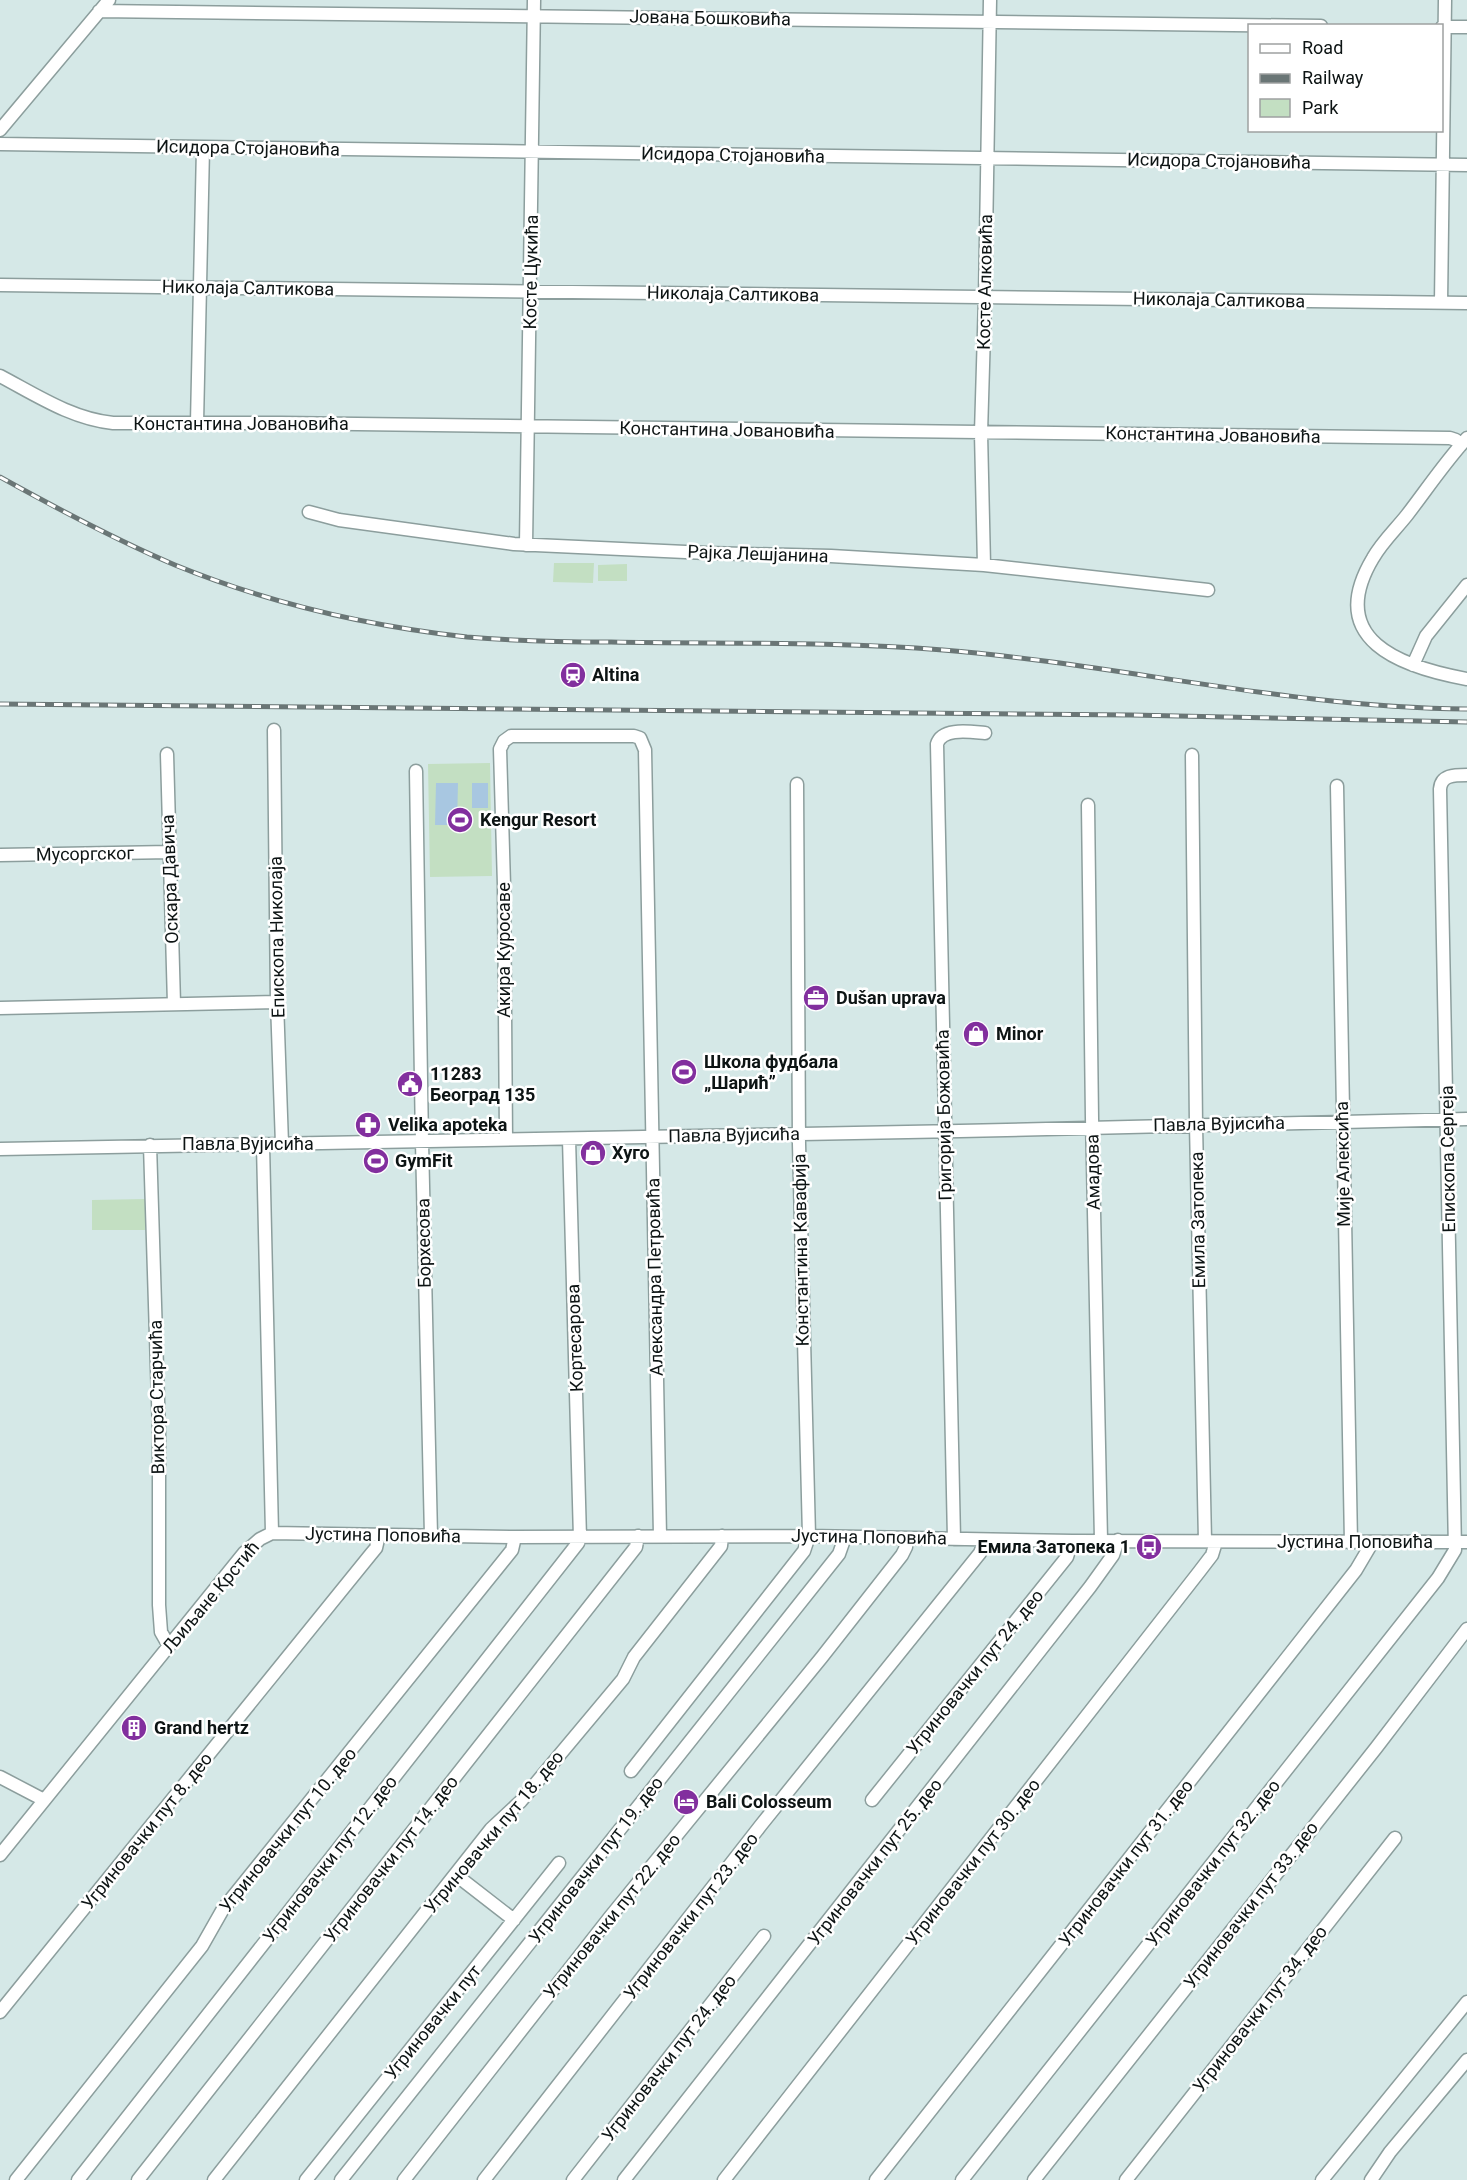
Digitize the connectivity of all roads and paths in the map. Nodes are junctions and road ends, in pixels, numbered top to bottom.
1 (109, 0) edge
2 (534, 0) edge
3 (990, 0) edge
4 (1445, 0) edge
5 (99, 11) junction
6 (534, 16) junction
7 (989, 21) junction
8 (1248, 25) edge
9 (1443, 27) edge
10 (1467, 27) edge
11 (0, 130) edge
12 (0, 144) edge
13 (203, 148) junction
14 (532, 152) junction
15 (988, 158) junction
16 (1444, 164) junction
17 (1467, 165) edge
18 (0, 285) edge
19 (200, 287) junction
20 (531, 292) junction
21 (986, 298) junction
22 (1441, 303) junction
23 (1467, 303) edge
24 (0, 376) edge
25 (197, 423) junction
26 (528, 427) junction
27 (981, 433) junction
28 (1463, 442) edge
29 (309, 512) dead end
30 (526, 545) junction
31 (984, 565) junction
32 (1467, 585) edge
33 (1208, 590) dead end
34 (1413, 665) junction
35 (1467, 679) edge
36 (274, 730) dead end
37 (985, 733) dead end
38 (167, 754) dead end
39 (1192, 755) dead end
40 (500, 762) joint
41 (416, 771) dead end
42 (1467, 775) edge
43 (797, 784) dead end
44 (1337, 786) dead end
45 (1088, 805) dead end
46 (170, 852) junction
47 (0, 855) edge
48 (277, 1002) junction
49 (174, 1004) junction
50 (0, 1008) edge
51 (1448, 1119) junction
52 (1467, 1119) edge
53 (1342, 1121) junction
54 (1196, 1125) junction
55 (1092, 1127) junction
56 (945, 1131) junction
57 (799, 1133) junction
58 (652, 1137) junction
59 (506, 1139) junction
60 (569, 1139) junction
61 (422, 1142) junction
62 (282, 1144) junction
63 (150, 1145) junction
64 (263, 1145) junction
65 (0, 1149) edge
66 (272, 1533) junction
67 (379, 1535) junction
68 (431, 1536) junction
69 (638, 1536) junction
70 (660, 1536) junction
71 (722, 1536) junction
72 (808, 1536) junction
73 (515, 1537) junction
74 (845, 1537) junction
75 (580, 1538) junction
76 (907, 1538) junction
77 (954, 1539) junction
78 (985, 1539) junction
79 (1101, 1540) junction
80 (1118, 1540) junction
81 (1072, 1541) junction
82 (1211, 1541) junction
83 (1461, 1542) edge
84 (1351, 1543) junction
85 (1370, 1543) junction
86 (1467, 1629) edge
87 (169, 1646) junction
88 (631, 1771) dead end
89 (0, 1777) edge
90 (44, 1800) junction
91 (872, 1800) dead end
92 (1395, 1838) dead end
93 (0, 1855) edge
94 (559, 1863) dead end
95 (456, 1875) junction
96 (514, 1920) junction
97 (764, 1936) dead end
98 (1467, 2002) edge
99 (0, 2012) edge
100 (1467, 2060) edge
101 (16, 2180) edge
102 (78, 2180) edge
103 (138, 2180) edge
104 (214, 2180) edge
105 (306, 2180) edge
106 (341, 2180) edge
107 (404, 2180) edge
108 (484, 2180) edge
109 (573, 2180) edge
110 (624, 2180) edge
111 (724, 2180) edge
112 (876, 2180) edge
113 (962, 2180) edge
114 (1034, 2180) edge
115 (1126, 2180) edge
116 (1322, 2180) edge
117 (1371, 2180) edge

1 - 5 street
2 - 6 street, Косте Цукића
3 - 7 street, Косте Алковића
4 - 9 street
5 - 6 street, Јована Бошковића
5 - 11 street
6 - 7 street, Јована Бошковића
6 - 14 street, Косте Цукића
7 - 8 street, Јована Бошковића
7 - 15 street, Косте Алковића
9 - 10 street
9 - 16 street
12 - 13 street, Исидора Стојановића
13 - 14 street, Исидора Стојановића
13 - 19 street
14 - 15 street, Исидора Стојановића
14 - 20 street, Косте Цукића
15 - 16 street, Исидора Стојановића
15 - 21 street, Косте Алковића
16 - 17 street, Исидора Стојановића
16 - 22 street
18 - 19 street, Николаја Салтикова
19 - 20 street, Николаја Салтикова
19 - 25 street
20 - 21 street, Николаја Салтикова
20 - 26 street, Косте Цукића
21 - 22 street, Николаја Салтикова
21 - 27 street, Косте Алковића
22 - 23 street, Николаја Салтикова
24 - 25 street, Константина Јовановића
25 - 26 street, Константина Јовановића
26 - 27 street, Константина Јовановића
26 - 30 street, Косте Цукића
27 - 28 street, Константина Јовановића
27 - 31 street, Косте Алковића
28 - 34 street
29 - 30 street, Рајка Лешјанина
30 - 31 street, Рајка Лешјанина
31 - 33 street, Рајка Лешјанина
32 - 34 street
34 - 35 street
36 - 48 street, Епископа Николаја
37 - 56 street, Григорија Божовића
38 - 46 street, Оскара Давича
39 - 54 street, Емила Затопека
40 - 58 street, Александра Петровића
40 - 59 street, Акира Куросаве
41 - 61 street, Борхесова
42 - 51 street, Епископа Сергеја
43 - 57 street, Константина Кавафија
44 - 53 street, Мије Алексића
45 - 55 street, Амадова
46 - 47 street, Мусоргског
46 - 49 street, Оскара Давича
48 - 49 street
48 - 62 street, Епископа Николаја
49 - 50 street
51 - 52 street, Павла Вујисића
51 - 53 street, Павла Вујисића
51 - 83 street, Епископа Сергеја
53 - 54 street, Павла Вујисића
53 - 84 street, Мије Алексића
54 - 55 street, Павла Вујисића
54 - 82 street, Емила Затопека
55 - 56 street, Павла Вујисића
55 - 79 street, Амадова
56 - 57 street, Павла Вујисића
56 - 77 street, Григорија Божовића
57 - 58 street, Павла Вујисића
57 - 72 street, Константина Кавафија
58 - 60 street, Павла Вујисића
58 - 70 street, Александра Петровића
59 - 60 street, Павла Вујисића
59 - 61 street, Павла Вујисића
60 - 75 street, Кортесарова
61 - 62 street, Павла Вујисића
61 - 68 street, Борхесова
62 - 64 street, Павла Вујисића
63 - 64 street, Павла Вујисића
63 - 65 street, Павла Вујисића
63 - 87 street, Виктора Старчића
64 - 66 street, Љиљане Крстић
66 - 67 street, Јустина Поповића
66 - 87 street, Љиљане Крстић
67 - 68 street, Јустина Поповића
67 - 99 street, Угриновачки пут 8. део
68 - 73 street, Јустина Поповића
69 - 70 street, Јустина Поповића
69 - 75 street, Јустина Поповића
69 - 103 street, Угриновачки пут 14. део
70 - 71 street, Јустина Поповића
71 - 72 street, Јустина Поповића
71 - 95 street, Угриновачки пут 18. део
72 - 74 street, Јустина Поповића
72 - 88 street
73 - 75 street, Јустина Поповића
73 - 101 street, Угриновачки пут 10. део
74 - 76 street, Јустина Поповића
74 - 106 street, Угриновачки пут 19. део
75 - 102 street, Угриновачки пут 12. део
76 - 77 street, Јустина Поповића
76 - 107 street, Угриновачки пут 22. део
77 - 78 street, Јустина Поповића
78 - 81 street, Јустина Поповића
78 - 108 street, Угриновачки пут 23. део
79 - 80 street, Јустина Поповића
79 - 81 street, Јустина Поповића
80 - 82 street, Јустина Поповића
80 - 110 street, Угриновачки пут 25. део
81 - 91 street, Угриновачки пут 24. део
82 - 84 street, Јустина Поповића
82 - 111 street, Угриновачки пут 30. део
83 - 85 street, Јустина Поповића
83 - 113 street, Угриновачки пут 32. део
84 - 85 street, Јустина Поповића
85 - 112 street, Угриновачки пут 31. део
86 - 114 street, Угриновачки пут 33. део
87 - 90 street, Љиљане Крстић
89 - 90 street
90 - 93 street, Љиљане Крстић
92 - 115 street, Угриновачки пут 34. део
94 - 96 street, Угриновачки пут
95 - 96 street
95 - 104 street, Угриновачки пут 18. део
96 - 105 street, Угриновачки пут
97 - 109 street, Угриновачки пут 24. део
98 - 116 street
100 - 117 street

